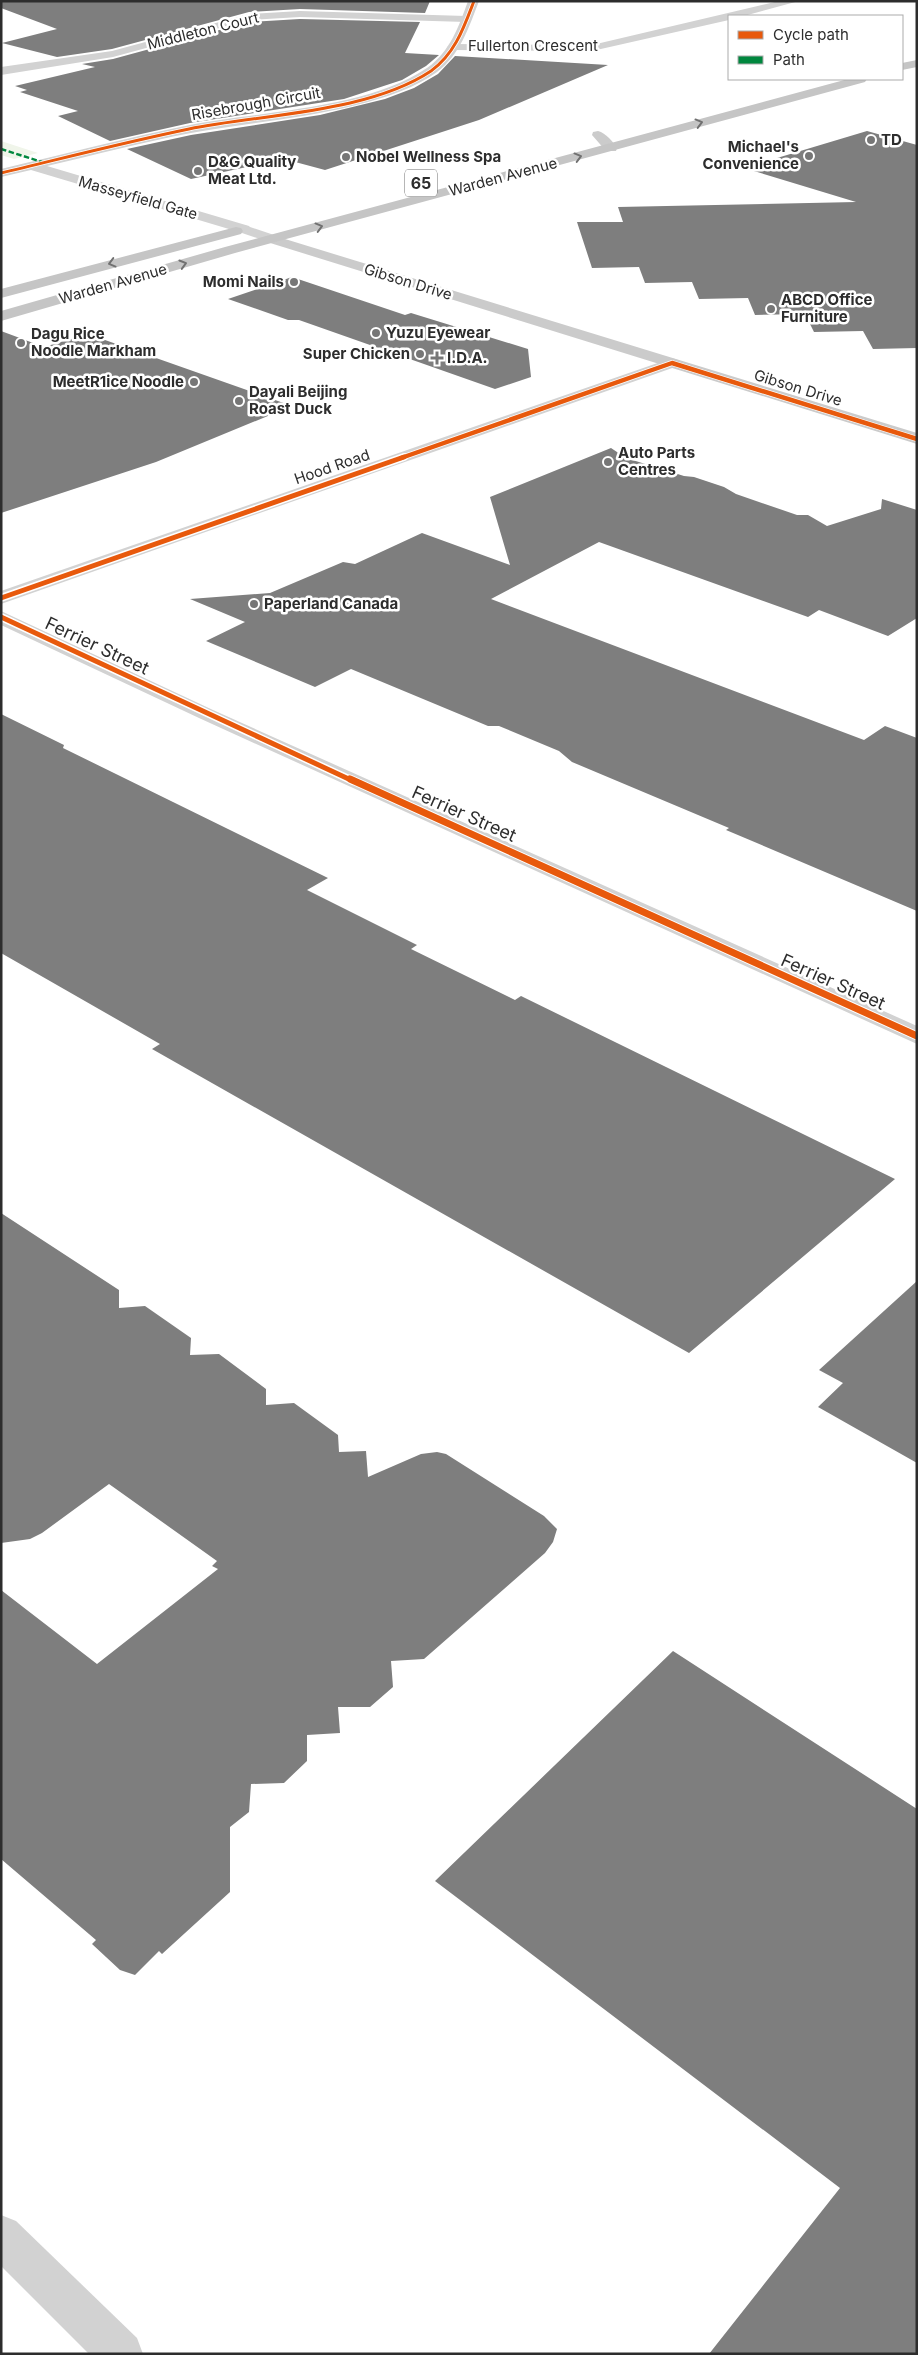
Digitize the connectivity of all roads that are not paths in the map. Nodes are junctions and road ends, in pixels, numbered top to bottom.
1 (474, 1) edge
2 (794, 1) edge
3 (734, 15) edge
4 (728, 16) edge
5 (466, 19) junction
6 (453, 46) junction
7 (917, 63) edge
8 (903, 67) edge
9 (1, 71) edge
10 (857, 80) edge
11 (617, 129) dead end
12 (611, 148) junction
13 (31, 166) junction
14 (1, 172) edge
15 (269, 222) dead end
16 (244, 229) junction
17 (272, 239) junction
18 (1, 294) edge
19 (1, 316) edge
20 (672, 363) junction
21 (917, 439) edge
22 (1, 598) edge
23 (1, 617) edge
24 (917, 1036) edge
25 (1, 2236) edge
26 (120, 2354) edge

1 - 5 street, Risebrough Circuit
2 - 3 street, Fullerton Crescent
4 - 6 street, Fullerton Crescent
5 - 6 street, Risebrough Circuit
5 - 9 street, Middleton Court
6 - 13 street, Risebrough Circuit
7 - 8 main road
12 -> 10 main road, Warden Avenue / 65
11 - 12 main road
17 -> 12 main road, Warden Avenue / 65
13 - 14 street, Risebrough Circuit
13 - 16 street, Masseyfield Gate
15 - 16 main road, Warden Avenue
16 - 17 street, Masseyfield Gate
16 -> 18 main road, Warden Avenue
19 -> 17 main road, Warden Avenue / 65
17 - 20 main road, Gibson Drive
20 - 21 main road, Gibson Drive
20 - 22 street, Hood Road
23 - 24 street, Ferrier Street
25 - 26 street

